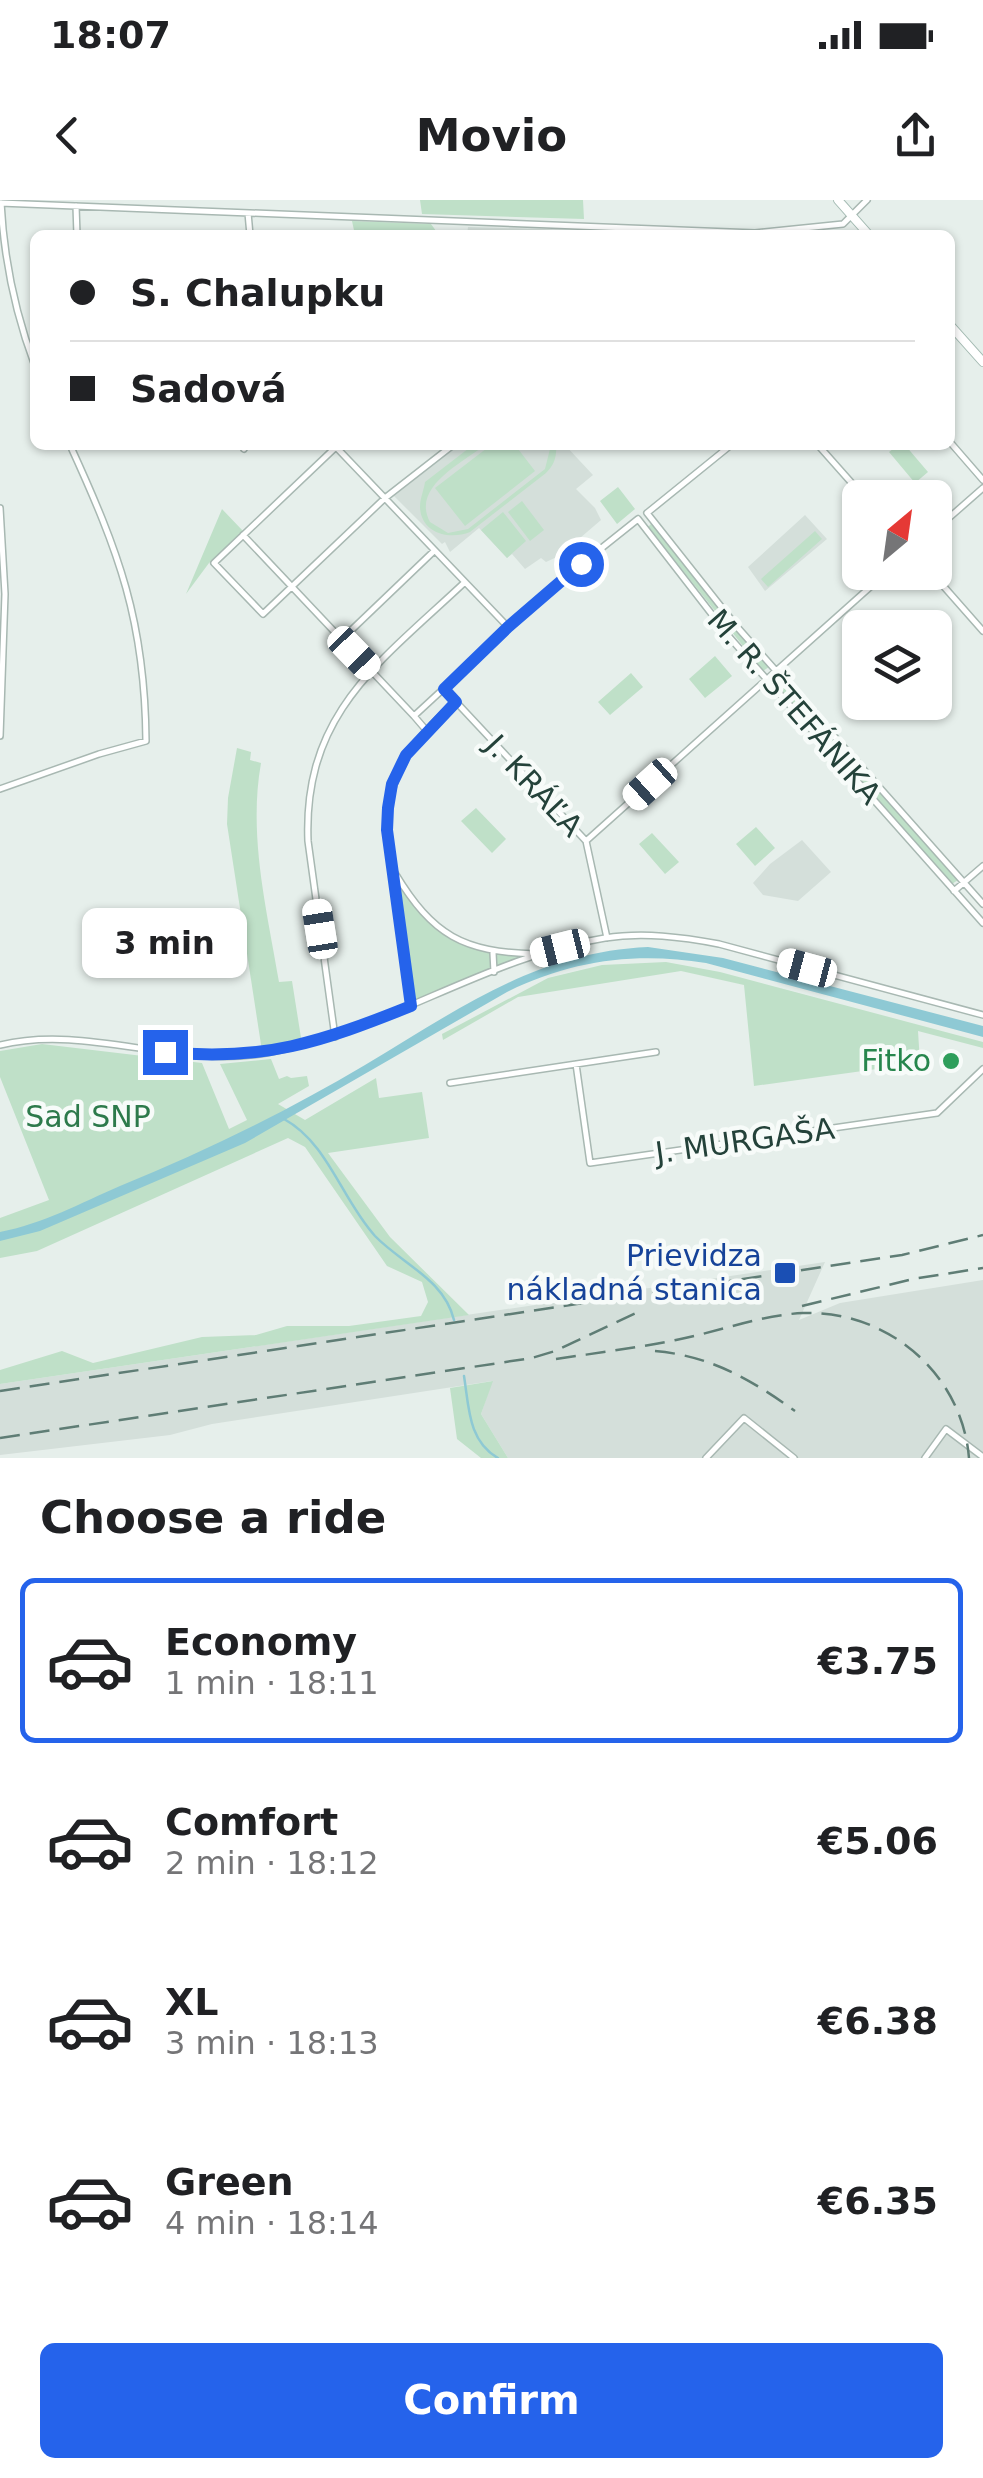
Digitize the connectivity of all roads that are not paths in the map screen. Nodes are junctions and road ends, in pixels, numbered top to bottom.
1 (838, 200) edge
2 (867, 200) edge
3 (0, 202) edge
4 (76, 206) junction
5 (248, 213) junction
6 (852, 216) junction
7 (582, 225) junction
8 (78, 230) edge
9 (250, 230) edge
10 (582, 230) edge
11 (644, 230) edge
12 (791, 230) edge
13 (865, 230) edge
14 (955, 331) edge
15 (30, 351) edge
16 (983, 362) edge
17 (955, 448) edge
18 (72, 450) edge
19 (332, 450) edge
20 (340, 450) edge
21 (447, 450) edge
22 (725, 450) edge
23 (822, 450) edge
24 (849, 480) edge
25 (983, 484) edge
26 (385, 498) junction
27 (0, 508) edge
28 (646, 513) junction
29 (952, 514) edge
30 (638, 520) junction
31 (243, 535) junction
32 (434, 550) junction
33 (464, 582) junction
34 (292, 587) junction
35 (868, 590) edge
36 (947, 590) edge
37 (508, 627) junction
38 (983, 632) edge
39 (342, 640) junction
40 (371, 671) junction
41 (777, 671) junction
42 (767, 680) junction
43 (444, 689) junction
44 (456, 702) junction
45 (414, 716) junction
46 (426, 730) junction
47 (0, 736) edge
48 (0, 788) edge
49 (586, 841) junction
50 (983, 866) edge
51 (393, 871) junction
52 (964, 882) junction
53 (954, 891) junction
54 (983, 904) edge
55 (983, 923) edge
56 (606, 938) junction
57 (493, 953) junction
58 (539, 954) junction
59 (494, 972) junction
60 (411, 1006) junction
61 (983, 1015) edge
62 (335, 1037) junction
63 (0, 1045) edge
64 (656, 1052) dead end
65 (576, 1064) junction
66 (983, 1069) edge
67 (450, 1083) dead end
68 (983, 1457) edge
69 (706, 1458) edge
70 (794, 1458) edge
71 (925, 1458) edge

1 - 6 street
2 - 6 street
3 - 4 street
3 - 15 street
4 - 5 street
4 - 8 street
5 - 7 street
5 - 9 street
6 - 12 street
6 - 13 street
7 - 10 street
7 - 11 street
14 - 16 street
17 - 25 street
18 - 48 street
19 - 31 street
20 - 26 street
21 - 26 street
22 - 28 street
23 - 24 street
25 - 29 street
26 - 32 street
26 - 34 street
27 - 47 street
28 - 30 street
28 - 41 street, M. R. ŠTEFÁNIKA
30 - 37 street
30 - 42 street, M. R. ŠTEFÁNIKA
31 - 34 street
31 - 34 street
32 - 33 street
32 - 39 street
33 - 37 street
33 - 40 street
34 - 39 street
35 - 41 street
36 - 38 street
37 - 43 street
39 - 40 street
40 - 45 street
40 - 62 street
41 - 42 street
41 - 52 street, M. R. ŠTEFÁNIKA
42 - 49 street
42 - 53 street, M. R. ŠTEFÁNIKA
43 - 44 street, J. KRÁĽA
43 - 45 street
44 - 46 street
44 - 49 street, J. KRÁĽA
45 - 46 street
46 - 51 street
49 - 56 street, J. KRÁĽA
50 - 52 street
51 - 57 street
51 - 60 street
52 - 53 street
52 - 54 street, M. R. ŠTEFÁNIKA
53 - 55 street, M. R. ŠTEFÁNIKA
56 - 58 street
56 - 61 street
57 - 58 street
57 - 59 street
58 - 59 street
59 - 60 street
60 - 62 street
62 - 63 street
64 - 65 street
65 - 66 street, J. MURGAŠA
65 - 67 street
68 - 71 street
69 - 70 street

